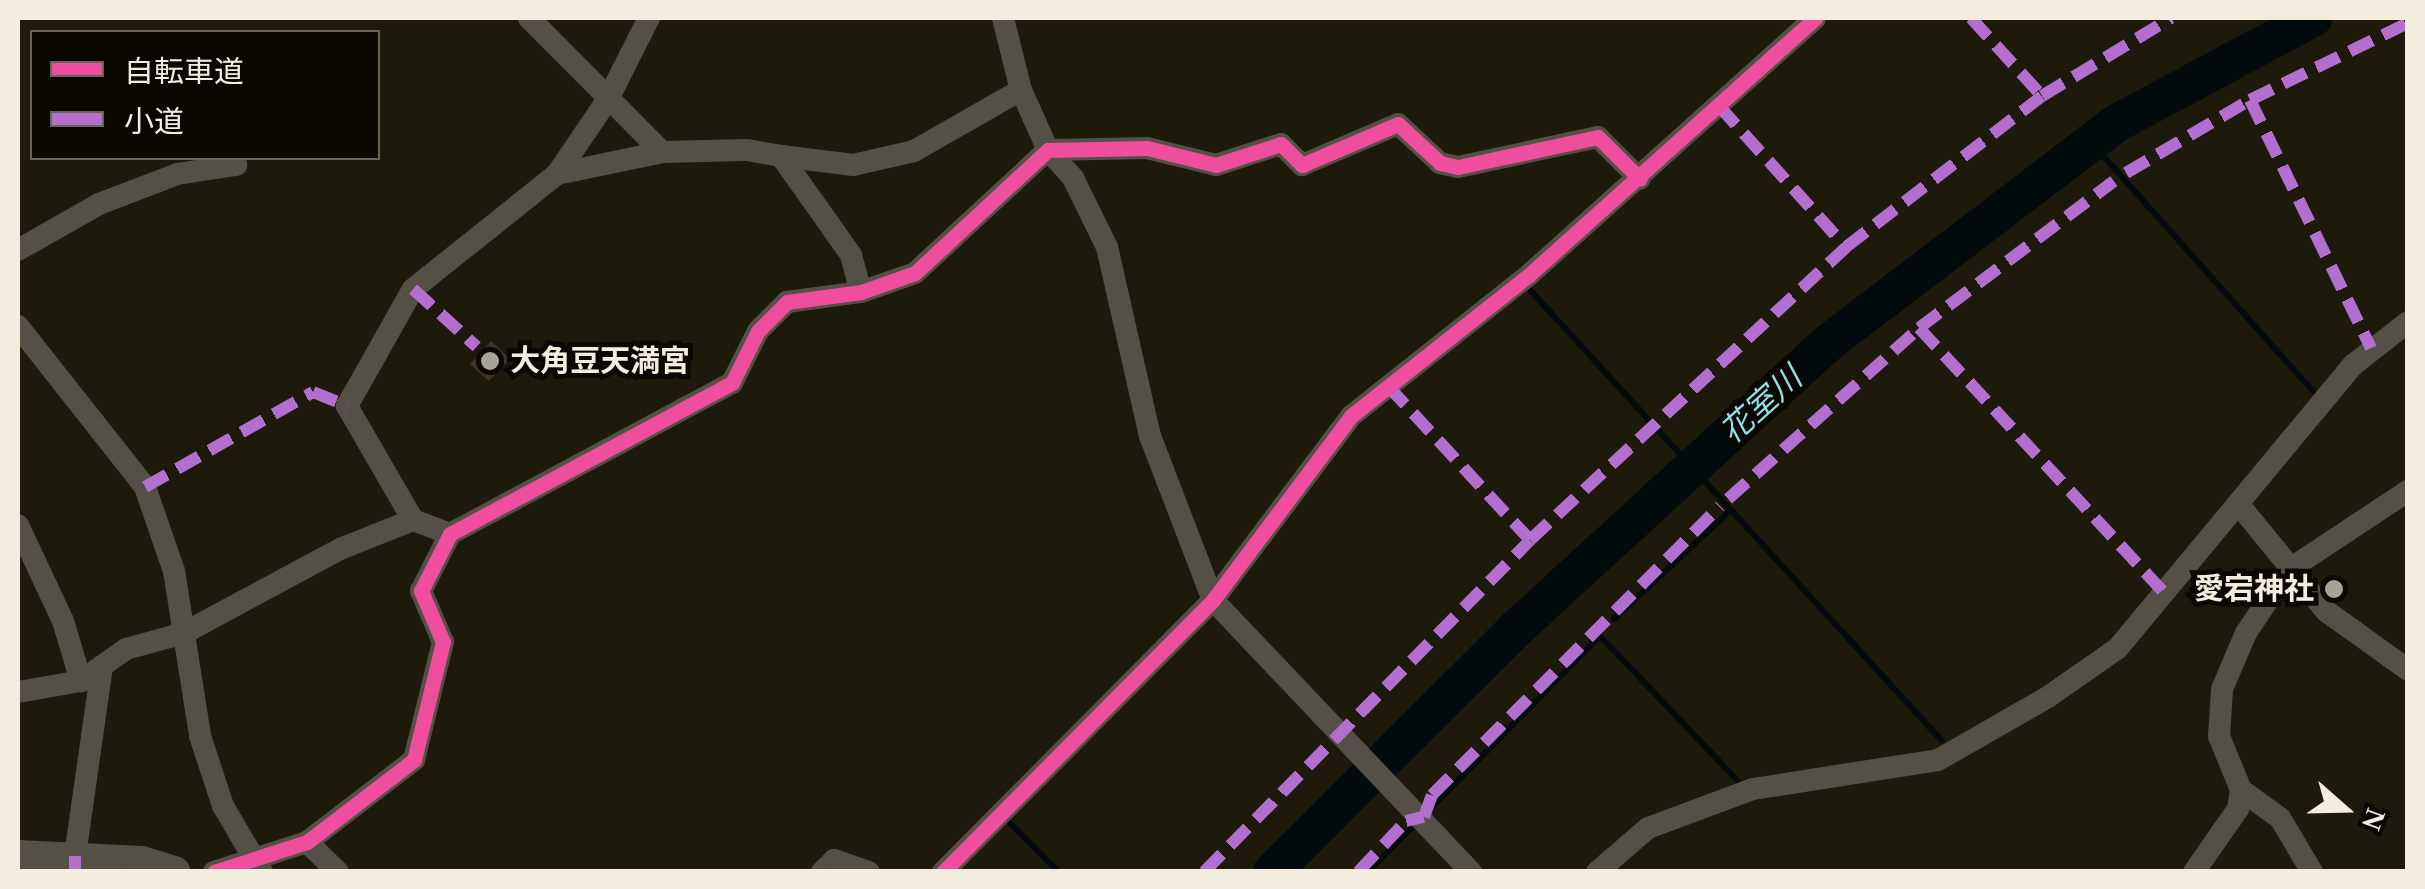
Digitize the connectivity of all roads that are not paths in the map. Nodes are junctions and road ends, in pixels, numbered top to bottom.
1 (529, 18) edge
2 (650, 18) edge
3 (1003, 18) edge
4 (1814, 18) edge
5 (1021, 90) junction
6 (608, 99) junction
7 (1048, 150) junction
8 (662, 152) junction
9 (780, 156) junction
10 (236, 165) dead end
11 (556, 174) junction
12 (1640, 179) junction
13 (18, 250) edge
14 (861, 292) junction
15 (2408, 322) edge
16 (18, 326) edge
17 (2408, 491) edge
18 (2240, 506) junction
19 (413, 520) junction
20 (18, 525) edge
21 (450, 534) junction
22 (2288, 570) junction
23 (1213, 600) junction
24 (184, 633) junction
25 (102, 666) junction
26 (2408, 670) edge
27 (82, 681) junction
28 (18, 692) edge
29 (2241, 790) junction
30 (307, 842) junction
31 (18, 856) edge
32 (74, 856) junction
33 (258, 866) edge
34 (175, 872) edge
35 (214, 872) edge
36 (338, 872) edge
37 (822, 872) edge
38 (870, 872) edge
39 (943, 872) edge
40 (1470, 872) edge
41 (1597, 872) edge
42 (2194, 872) edge
43 (2312, 872) edge

1 - 6 street
2 - 6 street
3 - 5 street
4 - 12 street
5 - 7 street
5 - 9 street
6 - 8 street
6 - 11 street
7 - 12 street
7 - 14 street
7 - 23 street
8 - 9 street
8 - 11 street
9 - 14 street
10 - 13 street
11 - 19 street
12 - 23 street
14 - 21 street
15 - 18 street
16 - 24 street
17 - 22 street
18 - 22 street
18 - 41 street
19 - 21 street
19 - 24 street
20 - 27 street
21 - 30 street
22 - 26 street
22 - 29 street
23 - 39 street
23 - 40 street
24 - 25 street
24 - 33 street
25 - 27 street
25 - 32 street
27 - 28 street
29 - 42 street
29 - 43 street
30 - 33 street
30 - 36 street
31 - 32 main road
32 - 34 main road
33 - 35 street
37 - 38 street

